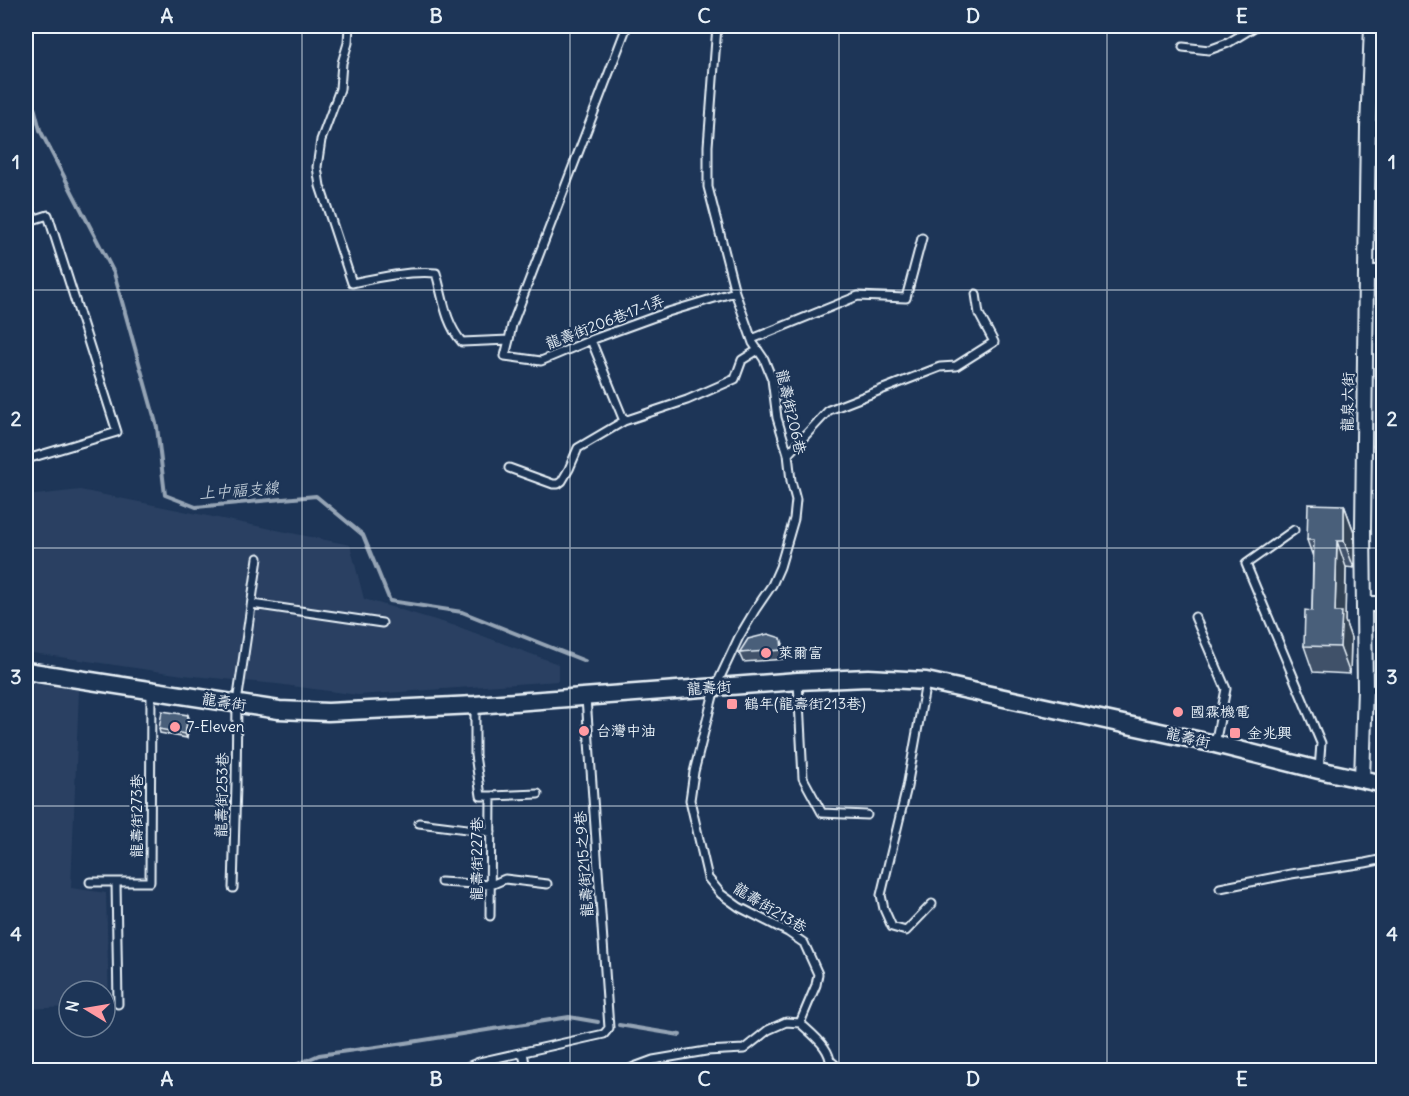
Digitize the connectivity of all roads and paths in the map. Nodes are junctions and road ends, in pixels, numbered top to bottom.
1 (349, 26) edge
2 (627, 26) edge
3 (717, 26) edge
4 (1256, 26) edge
5 (1372, 26) edge
6 (1183, 47) dead end
7 (1368, 128) junction
8 (1383, 128) edge
9 (26, 195) edge
10 (29, 221) edge
11 (922, 238) dead end
12 (1366, 273) junction
13 (1383, 273) edge
14 (735, 292) junction
15 (976, 294) dead end
16 (752, 339) junction
17 (509, 340) junction
18 (591, 340) junction
19 (758, 350) junction
20 (624, 422) junction
21 (788, 454) junction
22 (26, 456) edge
23 (509, 468) dead end
24 (1294, 530) dead end
25 (258, 558) dead end
26 (252, 604) junction
27 (1365, 604) junction
28 (1383, 604) edge
29 (1195, 617) dead end
30 (382, 623) dead end
31 (26, 671) edge
32 (798, 681) junction
33 (926, 681) junction
34 (715, 688) junction
35 (1365, 689) junction
36 (1383, 690) edge
37 (151, 691) junction
38 (586, 698) junction
39 (237, 703) junction
40 (475, 705) junction
41 (1215, 744) junction
42 (1319, 770) junction
43 (1362, 779) junction
44 (1383, 784) edge
45 (538, 794) dead end
46 (491, 796) junction
47 (867, 814) dead end
48 (419, 823) dead end
49 (491, 832) junction
50 (1383, 859) edge
51 (90, 882) dead end
52 (116, 882) junction
53 (441, 882) dead end
54 (547, 884) dead end
55 (491, 885) junction
56 (233, 888) dead end
57 (1220, 888) dead end
58 (932, 904) dead end
59 (490, 916) dead end
60 (118, 1004) dead end
61 (800, 1023) junction
62 (523, 1052) junction
63 (831, 1061) junction
64 (460, 1071) edge
65 (526, 1071) edge
66 (628, 1071) edge
67 (830, 1071) edge
68 (841, 1071) edge

1 - 17 lane
2 - 17 lane
3 - 14 lane, 龍壽街206巷
4 - 6 lane
5 - 7 street, 龍泉六街
7 - 8 street
7 - 12 street, 龍泉六街
9 - 10 lane
10 - 22 lane
11 - 16 lane
12 - 13 street
12 - 27 street, 龍泉六街
14 - 16 lane, 龍壽街206巷
14 - 18 lane, 龍壽街206巷17-1弄
15 - 21 lane
16 - 19 lane, 龍壽街206巷
17 - 18 lane, 龍壽街206巷17-1弄
18 - 20 lane
19 - 20 lane
19 - 21 lane, 龍壽街206巷
20 - 23 lane
21 - 34 lane, 龍壽街206巷
24 - 42 lane
25 - 26 lane, 龍壽街253巷
26 - 30 lane
26 - 39 lane, 龍壽街253巷
27 - 28 street
27 - 35 street, 龍泉六街
29 - 41 lane
31 - 37 street, 龍壽街
32 - 33 street, 龍壽街
32 - 34 street, 龍壽街
32 - 47 lane
33 - 41 street, 龍壽街
33 - 58 lane
34 - 38 street, 龍壽街
34 - 61 lane, 龍壽街213巷
35 - 36 lane
35 - 43 street, 龍泉六街
37 - 39 street, 龍壽街
37 - 52 lane, 龍壽街273巷
38 - 40 street, 龍壽街
38 - 62 lane, 龍壽街215之9巷
39 - 40 street, 龍壽街
39 - 56 lane, 龍壽街253巷
40 - 46 lane, 龍壽街227巷
41 - 42 street, 龍壽街
42 - 43 street, 龍壽街
43 - 44 street, 龍壽街
45 - 46 lane
46 - 49 lane, 龍壽街227巷
48 - 49 lane
49 - 55 lane, 龍壽街227巷
50 - 57 lane
51 - 52 lane, 龍壽街273巷
52 - 60 lane
53 - 55 lane
54 - 55 lane
55 - 59 lane, 龍壽街227巷
61 - 63 lane
61 - 66 lane
62 - 64 lane
62 - 65 lane
63 - 67 lane
63 - 68 lane

